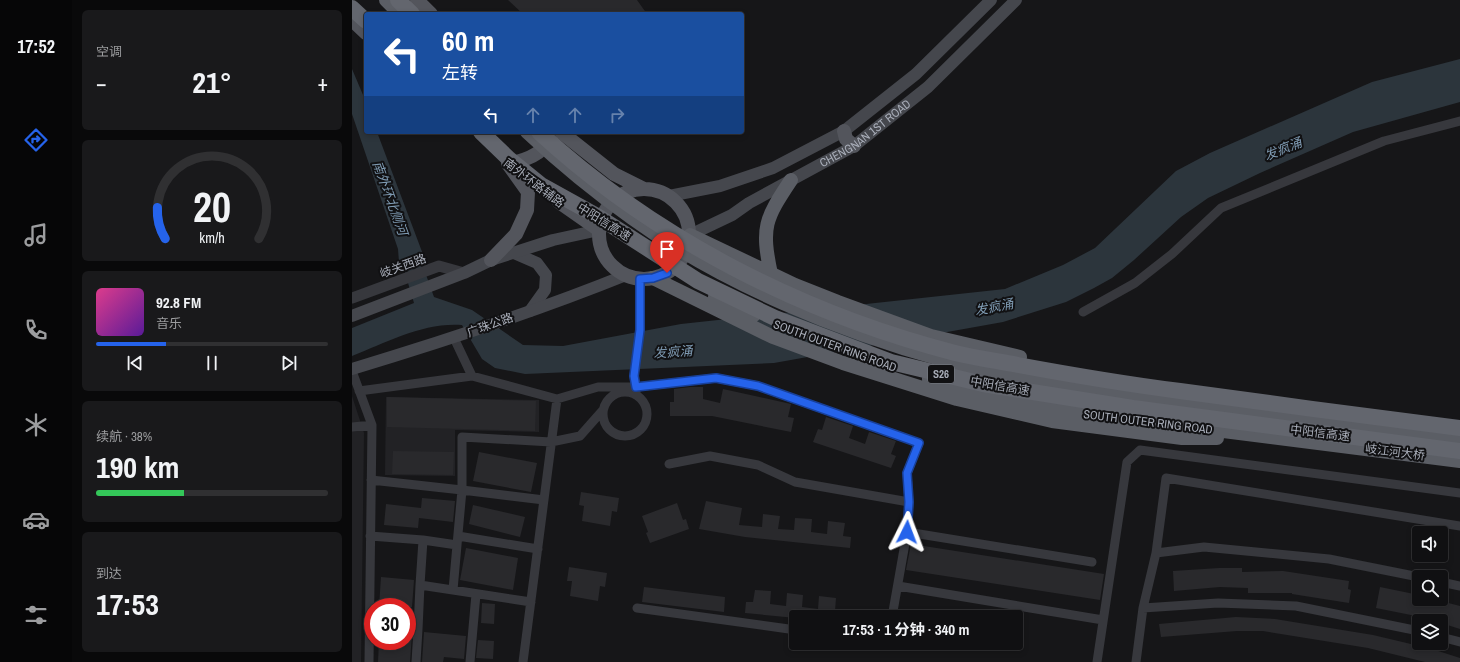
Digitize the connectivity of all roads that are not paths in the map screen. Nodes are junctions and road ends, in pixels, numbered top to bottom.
1 (386, 0) edge
2 (398, 0) edge
3 (417, 0) edge
4 (990, 0) edge
5 (1016, 0) edge
6 (398, 12) edge
7 (410, 12) edge
8 (430, 12) edge
9 (352, 20) edge
10 (364, 31) edge
11 (1460, 121) edge
12 (844, 131) junction
13 (473, 134) edge
14 (483, 134) edge
15 (491, 134) edge
16 (529, 134) edge
17 (541, 134) edge
18 (547, 134) edge
19 (563, 134) edge
20 (854, 146) junction
21 (508, 164) junction
22 (791, 180) junction
23 (644, 189) junction
24 (669, 196) junction
25 (600, 230) junction
26 (690, 235) junction
27 (514, 253) junction
28 (491, 260) junction
29 (464, 273) junction
30 (770, 274) junction
31 (640, 277) junction
32 (352, 298) edge
33 (530, 310) junction
34 (722, 312) junction
35 (1083, 312) dead end
36 (352, 316) edge
37 (454, 338) junction
38 (352, 370) edge
39 (472, 376) junction
40 (359, 391) junction
41 (636, 391) junction
42 (557, 399) junction
43 (603, 410) junction
44 (1287, 414) junction
45 (372, 425) junction
46 (352, 427) edge
47 (1460, 428) edge
48 (1460, 437) edge
49 (1282, 438) junction
50 (551, 442) junction
51 (1460, 451) edge
52 (1460, 461) edge
53 (670, 464) dead end
54 (371, 480) junction
55 (462, 490) junction
56 (1460, 493) edge
57 (544, 500) junction
58 (909, 502) junction
59 (1460, 526) edge
60 (907, 532) junction
61 (370, 536) junction
62 (458, 536) junction
63 (423, 540) junction
64 (457, 546) junction
65 (538, 549) junction
66 (1156, 553) junction
67 (1092, 562) dead end
68 (1412, 576) edge
69 (1448, 583) edge
70 (420, 585) junction
71 (898, 586) junction
72 (1460, 586) edge
73 (453, 590) junction
74 (476, 594) junction
75 (371, 598) edge
76 (531, 602) junction
77 (637, 608) dead end
78 (1143, 608) junction
79 (893, 610) edge
80 (1104, 620) junction
81 (418, 629) joint
82 (789, 629) edge
83 (1412, 630) edge
84 (1448, 639) edge
85 (1460, 642) edge
86 (370, 650) edge
87 (369, 662) edge
88 (416, 662) edge
89 (470, 662) edge
90 (524, 662) edge
91 (1097, 662) edge
92 (1136, 662) edge

1 - 6 highway
2 - 7 highway
3 - 8 main road
4 - 12 main road, CHENGNAN 1ST ROAD
5 - 20 main road, CHENGNAN 1ST ROAD
9 - 10 main road
11 - 35 street
12 - 20 main road
12 - 24 main road, CHENGNAN 1ST ROAD
13 - 21 main road, 南外环路辅路
14 - 51 highway, 中阳信高速 / S26
15 - 49 highway, SOUTH OUTER RING ROAD
16 - 44 highway, SOUTH OUTER RING ROAD
17 - 47 highway, 中阳信高速 / S26
18 - 21 main road
19 - 23 main road
20 - 22 main road, CHENGNAN 1ST ROAD
21 - 25 main road, 南外环路辅路
21 - 28 main road
22 - 26 main road, CHENGNAN 1ST ROAD
22 - 30 highway
23 - 24 main road
23 - 25 main road
24 - 26 main road
25 - 27 main road
25 - 31 main road
26 - 30 highway
26 - 31 main road
27 - 28 main road
27 - 33 main road
28 - 29 main road
29 - 32 street, 岐关西路
29 - 36 main road
30 - 34 highway
30 - 44 highway
31 - 33 main road, 广珠公路
31 - 34 highway
31 - 41 street
33 - 37 main road, 广珠公路
34 - 49 highway
37 - 38 main road, 广珠公路
37 - 39 street
38 - 40 street
39 - 40 street
39 - 42 street
40 - 45 street
41 - 42 street
41 - 43 street
41 - 43 street
41 - 58 street
42 - 50 street
43 - 50 street
44 - 48 highway, 岐江河大桥
45 - 46 street
45 - 54 street
49 - 52 highway, 岐江河大桥
50 - 55 street
50 - 57 street
53 - 58 street
54 - 55 street
54 - 61 street
55 - 57 street
55 - 62 street
56 - 80 street
57 - 65 street
58 - 60 street
59 - 66 street
60 - 67 street
60 - 71 street
61 - 63 street
61 - 75 street
62 - 64 street
62 - 65 street
63 - 64 street
63 - 70 street
64 - 73 street
65 - 76 street
66 - 68 street
66 - 78 street
69 - 72 street
70 - 73 street
70 - 81 street
71 - 79 street
71 - 80 street
73 - 74 street
74 - 76 street
74 - 89 street
76 - 90 street
77 - 82 street
78 - 83 street
78 - 92 street
80 - 91 street
81 - 88 street
84 - 85 street
86 - 87 street

